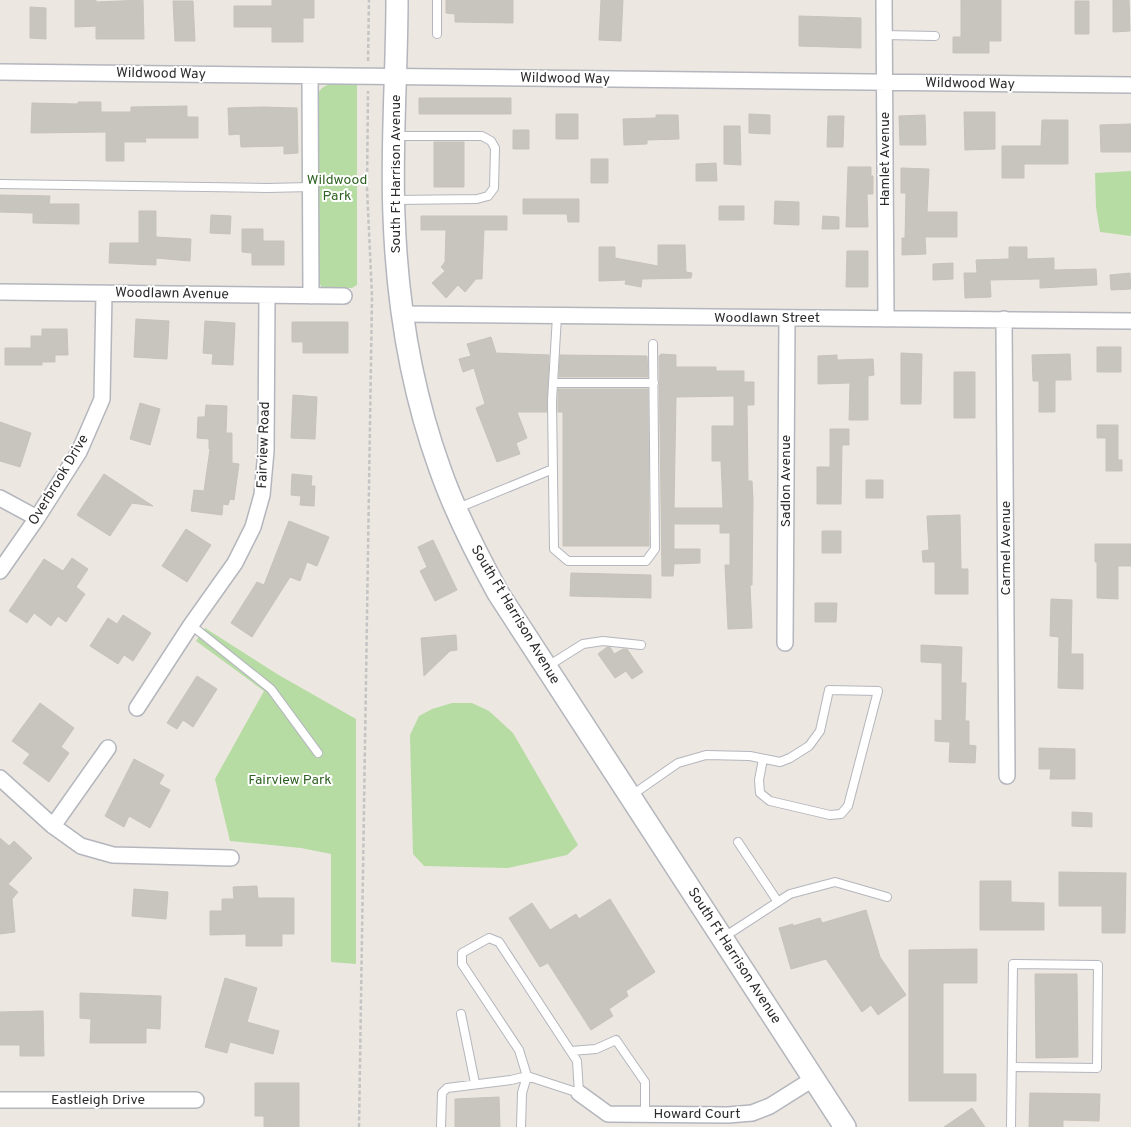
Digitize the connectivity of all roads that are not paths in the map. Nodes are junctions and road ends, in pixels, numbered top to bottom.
1 (397, 0) edge
2 (437, 0) edge
3 (884, 0) edge
4 (437, 34) dead end
5 (884, 35) junction
6 (934, 36) dead end
7 (0, 72) edge
8 (310, 76) junction
9 (396, 76) junction
10 (885, 83) junction
11 (1131, 85) edge
12 (394, 136) junction
13 (0, 184) edge
14 (311, 187) junction
15 (394, 200) junction
16 (0, 292) edge
17 (104, 292) junction
18 (267, 296) junction
19 (311, 296) junction
20 (344, 296) dead end
21 (402, 314) junction
22 (556, 316) junction
23 (787, 318) junction
24 (886, 319) junction
25 (1004, 319) junction
26 (1131, 321) edge
27 (653, 344) dead end
28 (553, 383) junction
29 (654, 383) junction
30 (553, 469) junction
31 (0, 498) edge
32 (456, 509) junction
33 (37, 518) junction
34 (0, 571) edge
35 (190, 625) junction
36 (785, 643) dead end
37 (641, 645) dead end
38 (546, 667) junction
39 (137, 708) dead end
40 (108, 748) dead end
41 (318, 753) dead end
42 (763, 759) junction
43 (1008, 776) dead end
44 (0, 778) edge
45 (630, 796) junction
46 (53, 826) junction
47 (738, 842) dead end
48 (231, 858) dead end
49 (887, 897) dead end
50 (778, 902) junction
51 (722, 938) junction
52 (461, 1014) dead end
53 (571, 1051) junction
54 (1012, 1067) junction
55 (527, 1076) junction
56 (813, 1079) junction
57 (475, 1084) junction
58 (579, 1093) junction
59 (0, 1100) edge
60 (196, 1100) dead end
61 (645, 1114) junction
62 (441, 1127) edge
63 (521, 1127) edge
64 (844, 1127) edge
65 (1011, 1127) edge

1 - 9 main road, South Ft Harrison Avenue
2 - 4 lane
3 - 5 street, Hamlet Avenue
5 - 6 lane
5 - 10 street, Hamlet Avenue
7 - 8 street, Wildwood Way
8 - 9 street, Wildwood Way
8 - 14 street
9 - 10 street, Wildwood Way
9 - 12 main road, South Ft Harrison Avenue
10 - 11 street, Wildwood Way
10 - 24 street, Hamlet Avenue
12 - 15 main road, South Ft Harrison Avenue
12 - 15 lane
13 - 14 lane
14 - 19 street
15 - 21 main road, South Ft Harrison Avenue
16 - 17 street, Woodlawn Avenue
17 - 18 street, Woodlawn Avenue
17 - 33 street, Overbrook Drive
18 - 19 street, Woodlawn Avenue
18 - 35 street, Fairview Road
19 - 20 street, Woodlawn Avenue
21 - 22 street, Woodlawn Street
21 - 32 main road, South Ft Harrison Avenue
22 - 23 street, Woodlawn Street
22 - 28 lane
23 - 24 street, Woodlawn Street
23 - 36 street, Sadlon Avenue
24 - 25 street, Woodlawn Street
25 - 26 street, Woodlawn Street
25 - 43 street, Carmel Avenue
27 - 29 lane
28 - 29 lane
28 - 30 lane
29 - 30 lane
30 - 32 lane
31 - 33 street
32 - 38 main road, South Ft Harrison Avenue
33 - 34 street, Overbrook Drive
35 - 39 street, Fairview Road
35 - 41 lane
37 - 38 lane
38 - 45 main road, South Ft Harrison Avenue
40 - 46 street
42 - 42 lane
42 - 45 lane
44 - 46 street
45 - 51 main road, South Ft Harrison Avenue
46 - 48 street
47 - 50 lane
49 - 50 lane
50 - 51 lane
51 - 56 main road, South Ft Harrison Avenue
52 - 57 lane
53 - 55 lane
53 - 58 lane
53 - 61 lane
54 - 54 lane
54 - 65 lane
55 - 57 lane
55 - 58 lane
55 - 63 lane
56 - 61 street, Howard Court
56 - 64 main road, South Ft Harrison Avenue
57 - 62 lane
58 - 61 street, Howard Court
59 - 60 street, Eastleigh Drive

